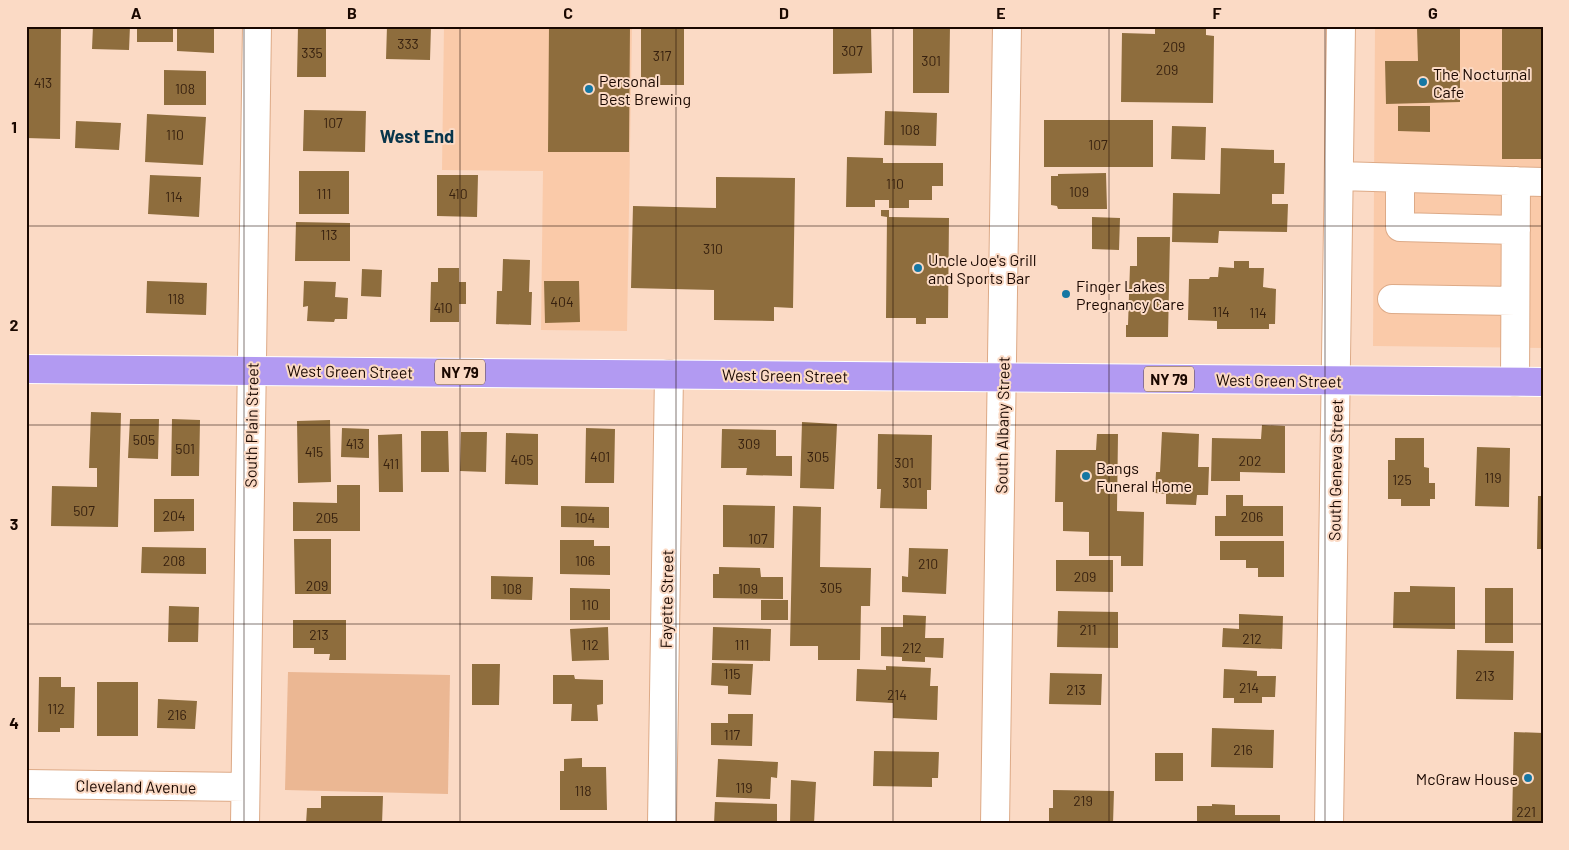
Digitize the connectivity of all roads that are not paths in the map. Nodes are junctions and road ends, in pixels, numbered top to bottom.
1 (258, 26) edge
2 (1006, 26) edge
3 (1341, 26) edge
4 (1339, 176) junction
5 (1400, 178) junction
6 (1516, 181) junction
7 (1543, 182) edge
8 (1516, 230) junction
9 (1392, 298) dead end
10 (1515, 301) junction
11 (26, 368) edge
12 (252, 370) junction
13 (669, 374) junction
14 (1002, 377) junction
15 (1336, 380) junction
16 (1514, 382) junction
17 (1543, 382) edge
18 (26, 784) edge
19 (245, 787) junction
20 (245, 824) edge
21 (662, 824) edge
22 (995, 824) edge
23 (1329, 824) edge

1 - 12 street, South Plain Street
2 - 14 street, South Albany Street
3 - 4 street, South Geneva Street
4 - 5 street
4 - 15 street, South Geneva Street
5 - 6 street
5 - 8 street
6 - 7 street
6 - 8 street
8 - 10 street
9 - 10 street
10 - 16 street
11 - 12 highway, West Green Street / NY 79
12 - 13 highway, West Green Street / NY 79
12 - 19 street, South Plain Street
13 - 14 highway, West Green Street / NY 79
13 - 21 street, Fayette Street
14 - 15 highway, West Green Street / NY 79
14 - 22 street, South Albany Street
15 - 16 highway, West Green Street / NY 79
15 - 23 street, South Geneva Street
16 - 17 highway, West Green Street / NY 79
18 - 19 street, Cleveland Avenue
19 - 20 street, South Plain Street

